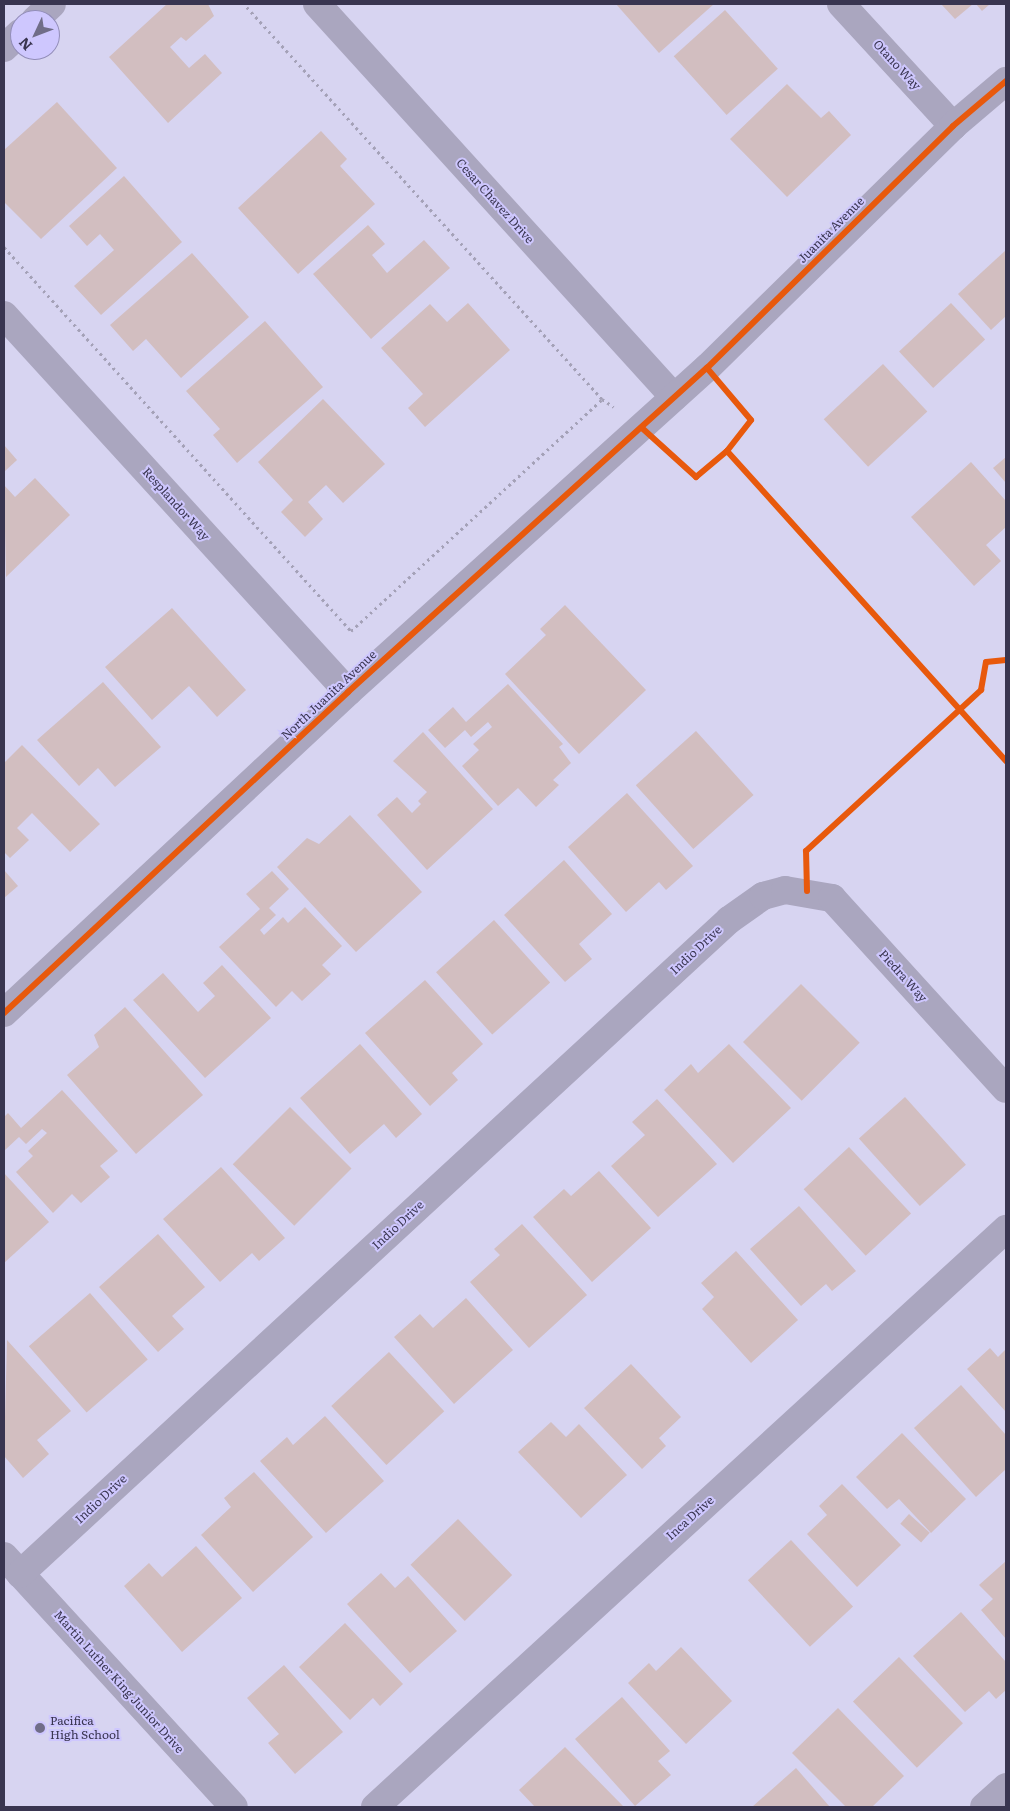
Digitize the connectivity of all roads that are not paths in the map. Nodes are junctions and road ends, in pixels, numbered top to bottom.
1 (317, 4) edge
2 (841, 4) edge
3 (1006, 81) edge
4 (953, 126) junction
5 (7, 325) edge
6 (674, 397) junction
7 (348, 692) junction
8 (785, 890) joint
9 (4, 1013) edge
10 (1006, 1089) edge
11 (1006, 1229) edge
12 (12, 1565) edge
13 (1006, 1787) edge
14 (234, 1807) edge
15 (375, 1807) edge
16 (984, 1807) edge

1 - 6 street, Cesar Chavez Drive
2 - 4 street, Otano Way
3 - 4 street, Juanita Avenue
4 - 6 street, Juanita Avenue
5 - 7 street, Resplandor Way
6 - 7 street, North Juanita Avenue
7 - 9 street, North Juanita Avenue
8 - 10 street, Piedra Way
8 - 12 street, Indio Drive
11 - 15 street, Inca Drive
12 - 14 street, Martin Luther King Junior Drive
13 - 16 street

